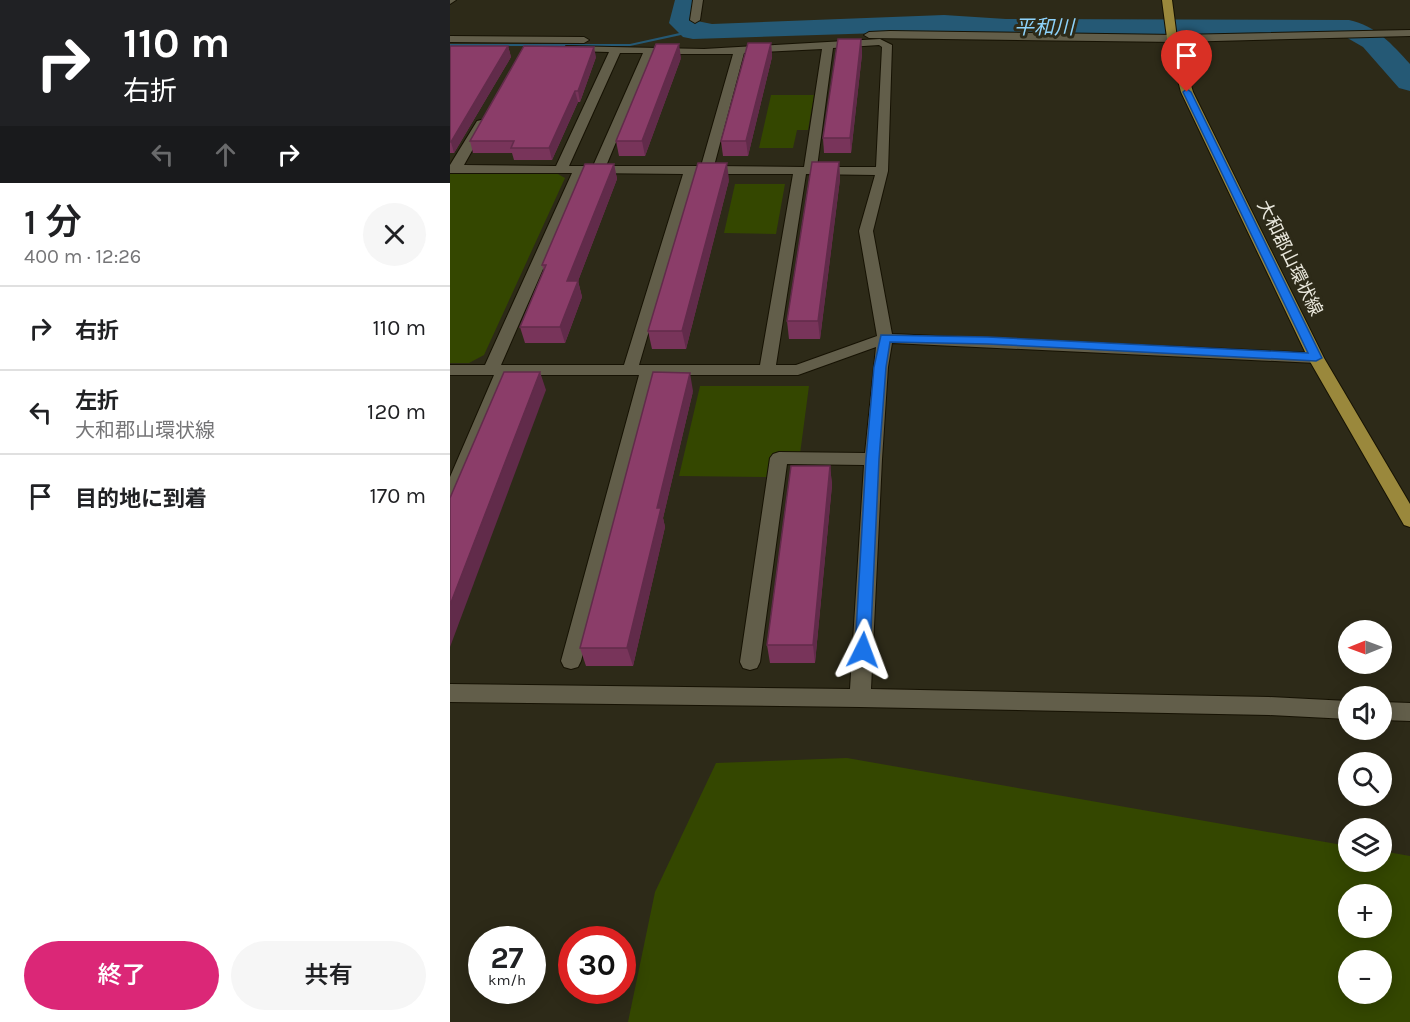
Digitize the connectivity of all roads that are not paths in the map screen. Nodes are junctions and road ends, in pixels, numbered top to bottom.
1 (698, 0) edge
2 (1167, 0) edge
3 (695, 20) dead end
4 (1171, 30) junction
5 (1410, 33) edge
6 (450, 39) edge
7 (828, 45) junction
8 (523, 49) edge
9 (616, 49) junction
10 (650, 50) junction
11 (739, 50) junction
12 (490, 109) edge
13 (453, 169) edge
14 (561, 169) junction
15 (598, 169) junction
16 (580, 170) junction
17 (690, 171) junction
18 (706, 171) junction
19 (805, 171) junction
20 (882, 171) junction
21 (885, 338) junction
22 (1316, 358) junction
23 (450, 370) edge
24 (497, 370) junction
25 (639, 370) junction
26 (767, 370) junction
27 (873, 459) junction
28 (450, 497) edge
29 (1410, 520) edge
30 (571, 661) dead end
31 (750, 662) dead end
32 (450, 693) edge
33 (860, 698) junction
34 (1338, 709) edge
35 (1392, 711) edge
36 (1410, 712) edge

1 - 3 street
2 - 4 main road, 大和郡山環状線
4 - 5 street
4 - 6 street
4 - 22 main road, 大和郡山環状線
7 - 11 street
7 - 19 street
7 - 20 street
8 - 9 street
9 - 10 street
9 - 14 street
10 - 11 street
10 - 15 street
11 - 18 street
12 - 13 street
13 - 14 street
14 - 16 street
15 - 16 street
15 - 17 street
16 - 24 street
17 - 18 street
17 - 25 street
18 - 19 street
19 - 20 street
19 - 26 street
20 - 21 street
21 - 22 street
21 - 26 street
21 - 27 street
22 - 29 main road, 大和郡山環状線
23 - 24 street
24 - 25 street
24 - 28 street
25 - 26 street
25 - 30 street
27 - 31 street
27 - 33 street
32 - 33 street
33 - 34 street
35 - 36 street

